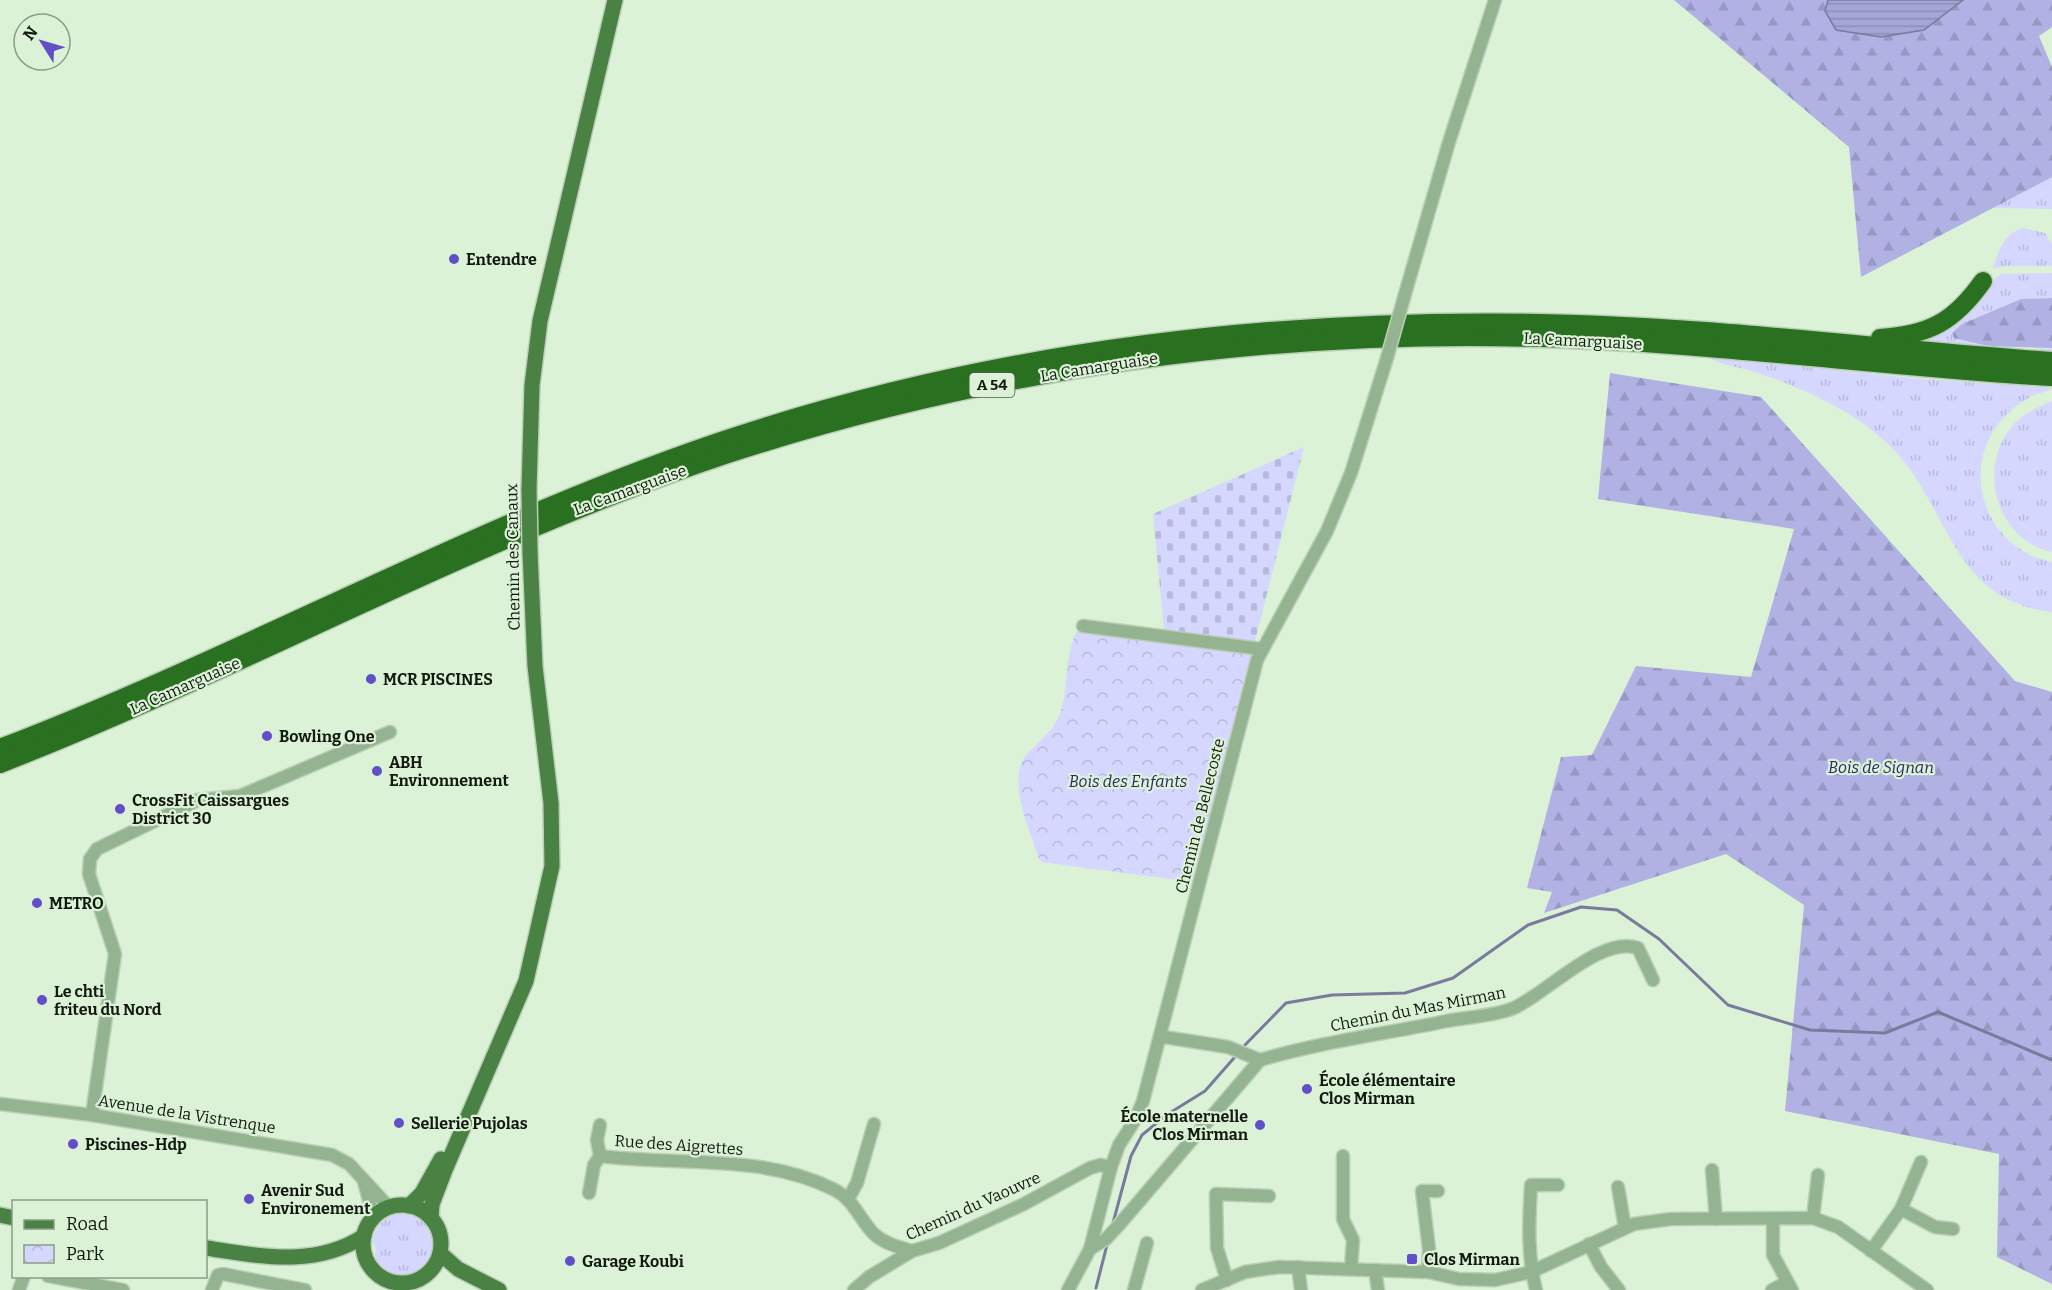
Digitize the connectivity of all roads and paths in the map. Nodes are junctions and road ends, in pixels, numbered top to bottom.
1 (615, 0) edge
2 (1495, 0) edge
3 (1983, 281) dead end
4 (1683, 330) junction
5 (1536, 338) junction
6 (1622, 348) dead end
7 (2052, 361) edge
8 (2052, 377) edge
9 (1083, 626) dead end
10 (1260, 650) junction
11 (390, 732) dead end
12 (0, 748) edge
13 (0, 764) edge
14 (1653, 980) dead end
15 (1160, 1039) junction
16 (1260, 1060) junction
17 (0, 1104) edge
18 (472, 1108) junction
19 (92, 1115) junction
20 (874, 1124) dead end
21 (600, 1125) dead end
22 (600, 1156) junction
23 (1343, 1156) dead end
24 (1921, 1162) dead end
25 (1112, 1167) junction
26 (1712, 1170) dead end
27 (1818, 1175) dead end
28 (361, 1176) junction
29 (1558, 1185) dead end
30 (1618, 1186) dead end
31 (1438, 1191) dead end
32 (588, 1193) dead end
33 (1269, 1196) dead end
34 (848, 1198) junction
35 (409, 1206) junction
36 (389, 1207) junction
37 (1901, 1209) junction
38 (374, 1218) junction
39 (431, 1218) junction
40 (1773, 1218) junction
41 (1813, 1218) junction
42 (1716, 1219) junction
43 (1625, 1227) junction
44 (1953, 1229) dead end
45 (364, 1236) junction
46 (1147, 1243) dead end
47 (1589, 1244) junction
48 (207, 1248) edge
49 (1090, 1250) junction
50 (912, 1251) junction
51 (1871, 1251) junction
52 (440, 1253) junction
53 (207, 1256) edge
54 (366, 1260) junction
55 (1298, 1267) junction
56 (1351, 1269) junction
57 (1375, 1270) junction
58 (1428, 1272) junction
59 (1531, 1272) junction
60 (59, 1278) edge
61 (423, 1280) edge
62 (1221, 1284) edge
63 (1460, 1284) edge
64 (396, 1286) edge
65 (1790, 1286) edge
66 (123, 1290) edge
67 (212, 1290) edge
68 (305, 1290) edge
69 (481, 1290) edge
70 (498, 1290) edge
71 (854, 1290) edge
72 (1068, 1290) edge
73 (1134, 1290) edge
74 (1202, 1290) edge
75 (1301, 1290) edge
76 (1378, 1290) edge
77 (1536, 1290) edge
78 (1619, 1290) edge
79 (1772, 1290) edge
80 (1927, 1290) edge

1 - 18 main road, Chemin des Canaux, bridge
2 - 10 street, Chemin de Bellecoste, bridge
3 - 4 highway
4 - 7 highway, La Camarguaise / A 54
4 - 12 highway, La Camarguaise / A 54
5 - 6 highway
5 - 8 highway, La Camarguaise / A 54
5 - 13 highway, La Camarguaise / A 54
9 - 10 street
10 - 15 street, Chemin de Bellecoste
11 - 19 street
14 - 16 street, Chemin du Mas Mirman
15 - 16 street
15 - 25 street, Chemin de Bellecoste
16 - 49 street
17 - 19 street, Avenue de la Vistrenque
18 - 35 main road, Chemin des Canaux
18 - 39 main road, Chemin des Canaux
19 - 28 street, Avenue de la Vistrenque
20 - 34 street
21 - 22 street
22 - 32 street, Rue des Aigrettes
22 - 34 street, Rue des Aigrettes
23 - 56 street
24 - 37 street
25 - 49 street, Chemin de Bellecoste
25 - 50 street, Chemin du Vaouvre
26 - 42 street
27 - 41 street
28 - 36 street, Avenue de la Vistrenque
28 - 38 street
29 - 59 street
30 - 43 street
31 - 58 street
33 - 62 street
34 - 50 street, Rue des Aigrettes
35 - 36 main road
35 - 39 main road
36 - 38 main road
37 - 44 street
37 - 51 street
38 - 45 main road
39 - 52 main road
40 - 41 street
40 - 42 street
40 - 65 street
41 - 51 street
42 - 43 street
43 - 47 street
45 - 48 main road
45 - 54 main road
46 - 73 street
47 - 59 street
47 - 78 street
49 - 72 street, Chemin de Bellecoste
50 - 71 street, Chemin du Vaouvre
51 - 80 street
52 - 61 main road
52 - 70 main road
53 - 54 main road
54 - 64 main road
55 - 56 street
55 - 62 street
55 - 75 street
56 - 57 street
57 - 58 street
57 - 76 street
58 - 63 street
59 - 63 street
59 - 77 street
60 - 66 street
61 - 64 main road
61 - 69 main road
62 - 74 street
65 - 79 street
67 - 68 street

